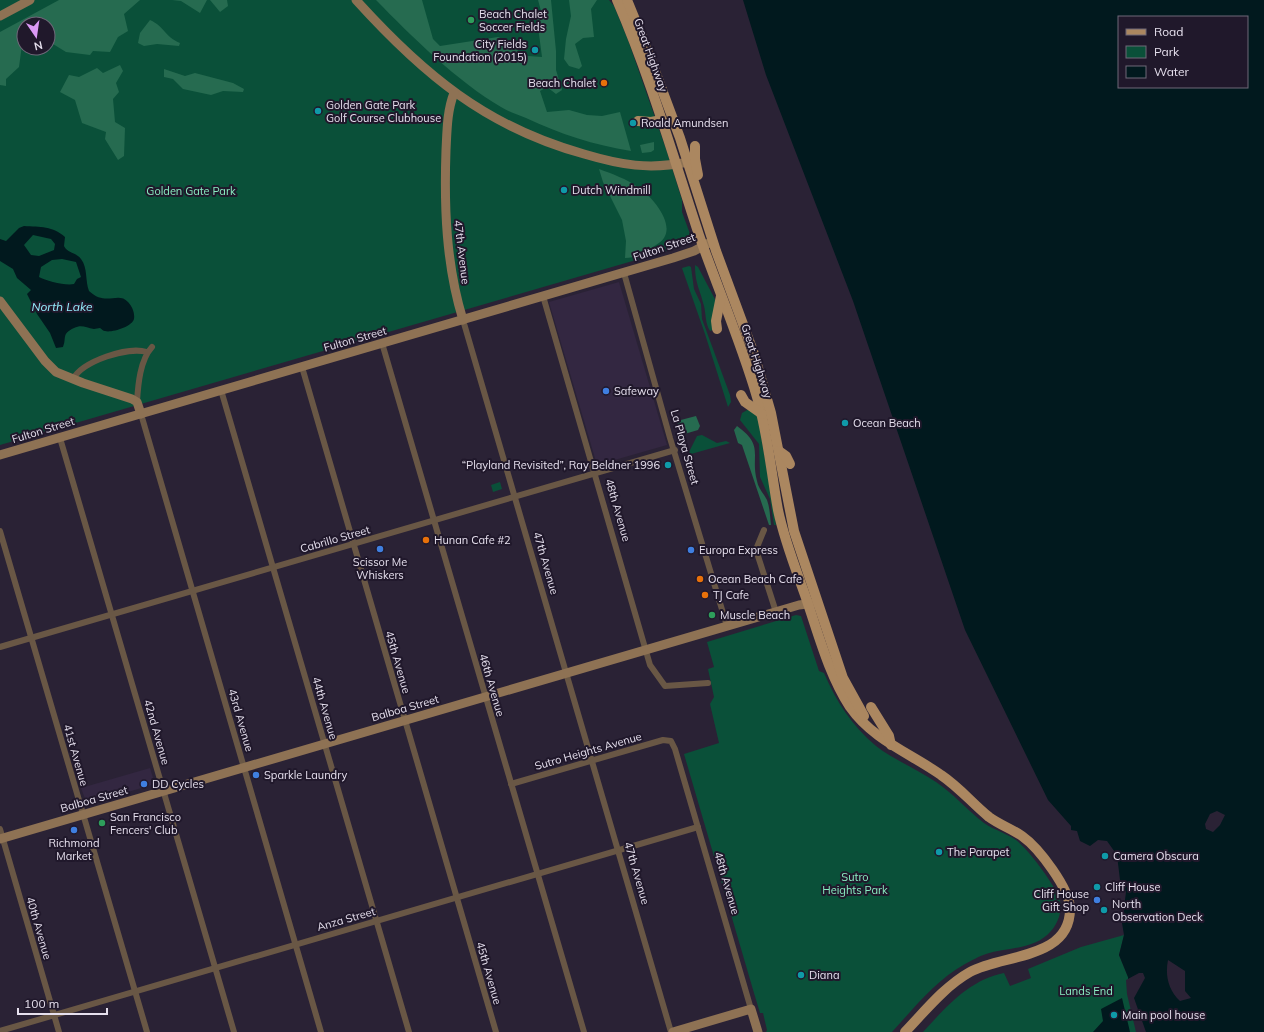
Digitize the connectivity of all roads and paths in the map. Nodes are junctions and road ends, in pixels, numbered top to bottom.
1 (30, 0) edge
2 (356, 0) edge
3 (617, 0) edge
4 (622, 0) edge
5 (629, 4) edge
6 (0, 16) edge
7 (454, 93) junction
8 (667, 102) junction
9 (662, 120) junction
10 (638, 121) dead end
11 (695, 146) dead end
12 (688, 162) junction
13 (677, 164) junction
14 (702, 203) junction
15 (713, 240) junction
16 (703, 246) junction
17 (624, 273) junction
18 (543, 296) junction
19 (722, 296) junction
20 (0, 301) edge
21 (462, 320) junction
22 (717, 329) dead end
23 (382, 344) junction
24 (152, 347) dead end
25 (147, 352) junction
26 (302, 367) junction
27 (73, 379) junction
28 (221, 390) junction
29 (741, 395) dead end
30 (137, 402) junction
31 (140, 414) junction
32 (762, 414) junction
33 (60, 438) junction
34 (675, 450) junction
35 (779, 451) junction
36 (0, 455) edge
37 (790, 464) dead end
38 (595, 473) junction
39 (514, 497) junction
40 (434, 520) junction
41 (764, 530) dead end
42 (0, 531) edge
43 (354, 544) junction
44 (273, 567) junction
45 (192, 591) junction
46 (813, 604) junction
47 (776, 612) junction
48 (112, 614) junction
49 (727, 626) junction
50 (31, 638) junction
51 (0, 647) edge
52 (647, 650) junction
53 (566, 674) junction
54 (708, 683) dead end
55 (486, 697) junction
56 (871, 707) dead end
57 (405, 721) junction
58 (671, 741) joint
59 (325, 744) junction
60 (890, 745) junction
61 (592, 761) junction
62 (244, 768) junction
63 (511, 784) junction
64 (164, 791) junction
65 (83, 815) junction
66 (698, 827) junction
67 (1, 836) edge
68 (618, 850) junction
69 (537, 874) junction
70 (457, 897) junction
71 (376, 921) junction
72 (296, 944) junction
73 (215, 968) junction
74 (135, 991) junction
75 (751, 1009) junction
76 (54, 1015) junction
77 (0, 1031) edge
78 (59, 1032) edge
79 (147, 1032) edge
80 (234, 1032) edge
81 (322, 1032) edge
82 (409, 1032) edge
83 (496, 1032) edge
84 (584, 1032) edge
85 (672, 1032) edge
86 (758, 1032) edge
87 (905, 1032) edge

1 - 6 street
2 - 7 street
3 - 9 main road, Great Highway
4 - 5 main road
5 - 8 main road, Great Highway
7 - 13 street
7 - 21 street, 47th Avenue
8 - 9 main road
8 - 12 main road, Great Highway
9 - 10 main road
9 - 13 main road, Great Highway
11 - 14 main road
12 - 13 street
12 - 14 main road, Great Highway
13 - 16 main road, Great Highway
14 - 15 main road, Great Highway
15 - 16 street, Fulton Street
15 - 35 main road, Great Highway
16 - 17 street, Fulton Street
16 - 19 main road, Great Highway
17 - 18 street, Fulton Street
17 - 34 street, La Playa Street
18 - 21 street, Fulton Street
18 - 38 street, 48th Avenue
19 - 22 main road
19 - 32 main road, Great Highway
20 - 27 street
21 - 23 street, Fulton Street
21 - 39 street, 47th Avenue
23 - 26 street, Fulton Street
23 - 40 street, 46th Avenue
24 - 25 street
25 - 27 street
25 - 30 street
26 - 28 street, Fulton Street
26 - 43 street, 45th Avenue
27 - 30 street
28 - 31 street, Fulton Street
28 - 44 street, 44th Avenue
29 - 32 main road
30 - 31 street
31 - 33 street, Fulton Street
31 - 45 street, 43rd Avenue
32 - 46 main road, Great Highway
33 - 36 street, Fulton Street
33 - 48 street, 42nd Avenue
34 - 38 street, Cabrillo Street
34 - 49 street, La Playa Street
35 - 37 main road
35 - 46 main road, Great Highway
38 - 39 street, Cabrillo Street
38 - 52 street, 48th Avenue
39 - 40 street, Cabrillo Street
39 - 53 street, 47th Avenue
40 - 43 street, Cabrillo Street
40 - 55 street, 46th Avenue
41 - 47 street
42 - 50 street, 41st Avenue
43 - 44 street, Cabrillo Street
43 - 57 street, 45th Avenue
44 - 45 street, Cabrillo Street
44 - 59 street, 44th Avenue
45 - 48 street, Cabrillo Street
45 - 62 street, 43rd Avenue
46 - 47 street, Balboa Street
46 - 60 main road, Great Highway
47 - 49 street, Balboa Street
48 - 50 street, Cabrillo Street
48 - 64 street, 42nd Avenue
49 - 52 street, Balboa Street
50 - 51 street, Cabrillo Street
50 - 65 street, 41st Avenue
52 - 53 street, Balboa Street
52 - 54 street, 48th Avenue
53 - 55 street, Balboa Street
53 - 61 street, 47th Avenue
55 - 57 street, Balboa Street
55 - 63 street, 46th Avenue
56 - 60 main road
57 - 59 street, Balboa Street
57 - 70 street, 45th Avenue
58 - 61 street, Sutro Heights Avenue
58 - 66 street, 48th Avenue
59 - 62 street, Balboa Street
59 - 71 street, 44th Avenue
60 - 87 main road, Great Highway
61 - 63 street, Sutro Heights Avenue
61 - 68 street, 47th Avenue
62 - 64 street, Balboa Street
62 - 72 street, 43rd Avenue
63 - 69 street, 46th Avenue
64 - 65 street, Balboa Street
64 - 73 street, 42nd Avenue
65 - 67 street, Balboa Street
65 - 74 street, 41st Avenue
66 - 68 street, Anza Street
66 - 75 street, 48th Avenue
67 - 76 street, 40th Avenue
68 - 69 street, Anza Street
68 - 85 street, 47th Avenue
69 - 70 street, Anza Street
69 - 84 street, 46th Avenue
70 - 71 street, Anza Street
70 - 83 street, 45th Avenue
71 - 72 street, Anza Street
71 - 82 street, 44th Avenue
72 - 73 street, Anza Street
72 - 81 street, 43rd Avenue
73 - 74 street, Anza Street
73 - 80 street, 42nd Avenue
74 - 76 street, Anza Street
74 - 79 street, 41st Avenue
75 - 85 street
75 - 86 street, 48th Avenue
76 - 77 street, Anza Street
76 - 78 street, 40th Avenue

